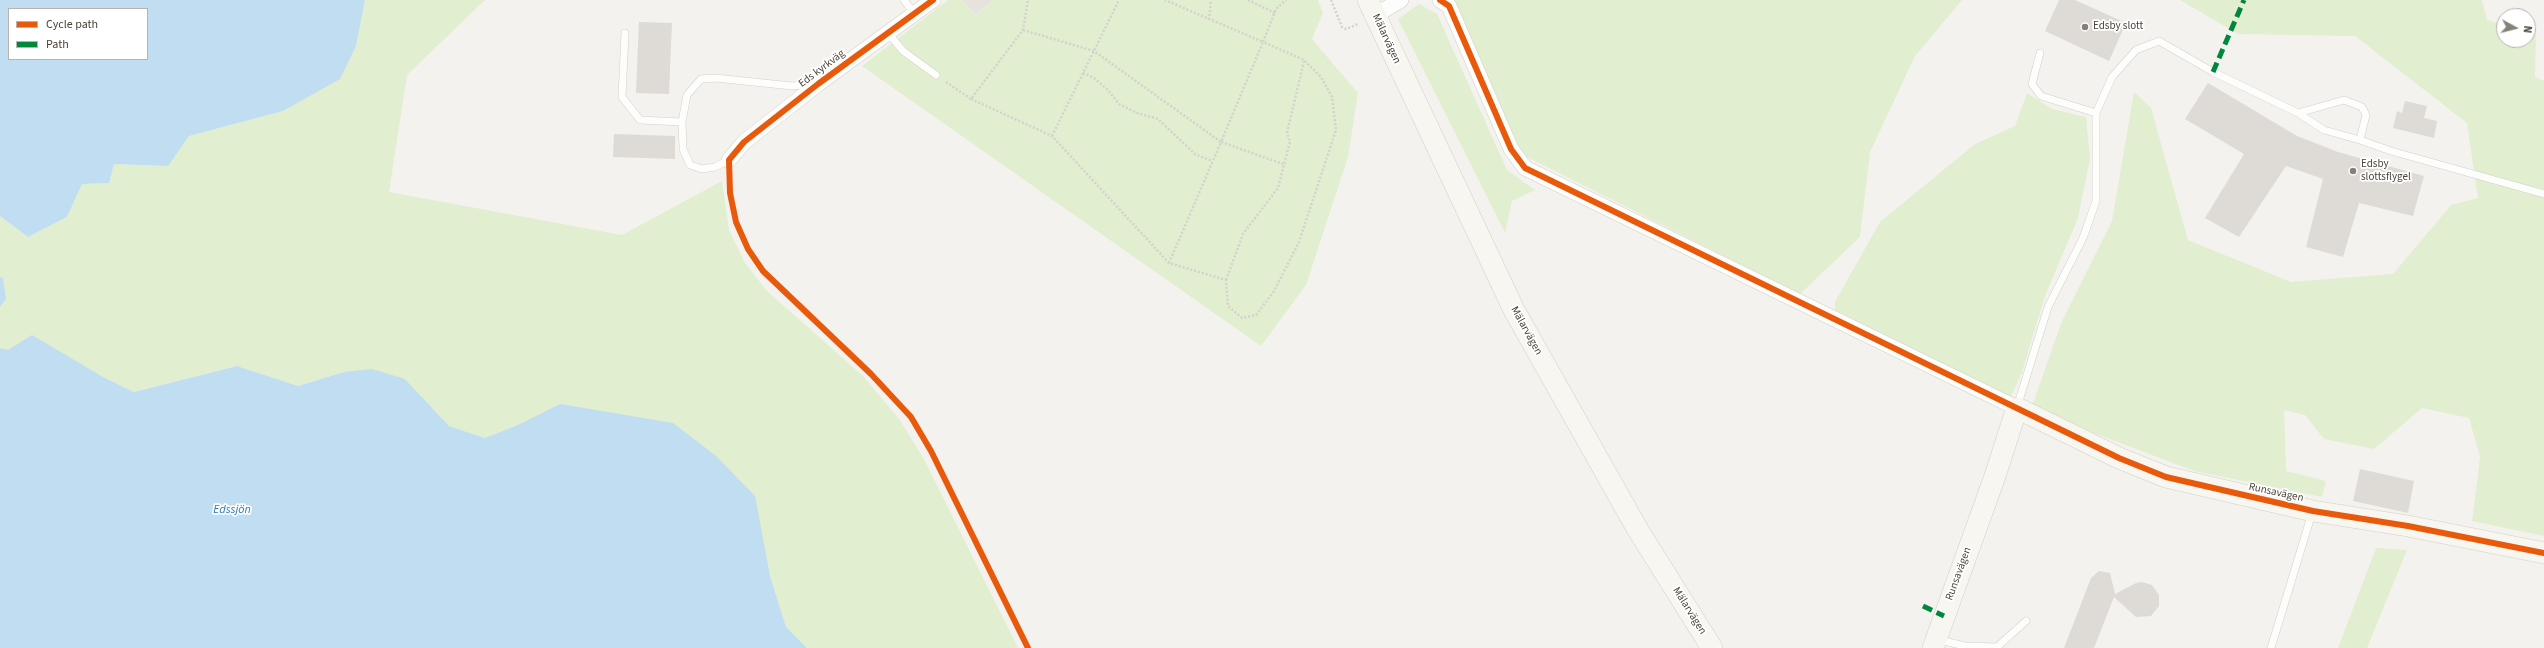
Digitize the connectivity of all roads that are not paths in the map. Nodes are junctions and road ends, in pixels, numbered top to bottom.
1 (904, 0) edge
2 (933, 0) edge
3 (1401, 0) edge
4 (1440, 0) edge
5 (1371, 8) edge
6 (914, 13) junction
7 (625, 33) dead end
8 (888, 33) junction
9 (2040, 53) dead end
10 (936, 75) road end
11 (818, 84) junction
12 (2298, 112) junction
13 (2096, 113) junction
14 (682, 122) junction
15 (2360, 140) junction
16 (729, 160) joint
17 (2544, 194) edge
18 (2017, 408) junction
19 (2313, 511) junction
20 (2544, 553) edge
21 (2026, 621) dead end
22 (1935, 644) edge
23 (1712, 648) edge
24 (2271, 648) edge

1 - 6 lane
2 - 6 street, Eds kyrkväg
3 - 5 street
4 - 18 street
5 - 23 street, Mälarvägen
6 - 8 street, Eds kyrkväg
7 - 14 lane
8 - 10 lane
8 - 11 street, Eds kyrkväg
9 - 13 lane
11 - 14 lane
11 - 16 street, Eds kyrkväg
12 - 13 lane
12 - 15 lane
12 - 15 lane
13 - 18 lane
14 - 16 lane
15 - 17 lane
18 - 19 street, Runsavägen
18 - 22 street, Runsavägen
19 - 20 street, Runsavägen
19 - 24 lane
21 - 22 lane

